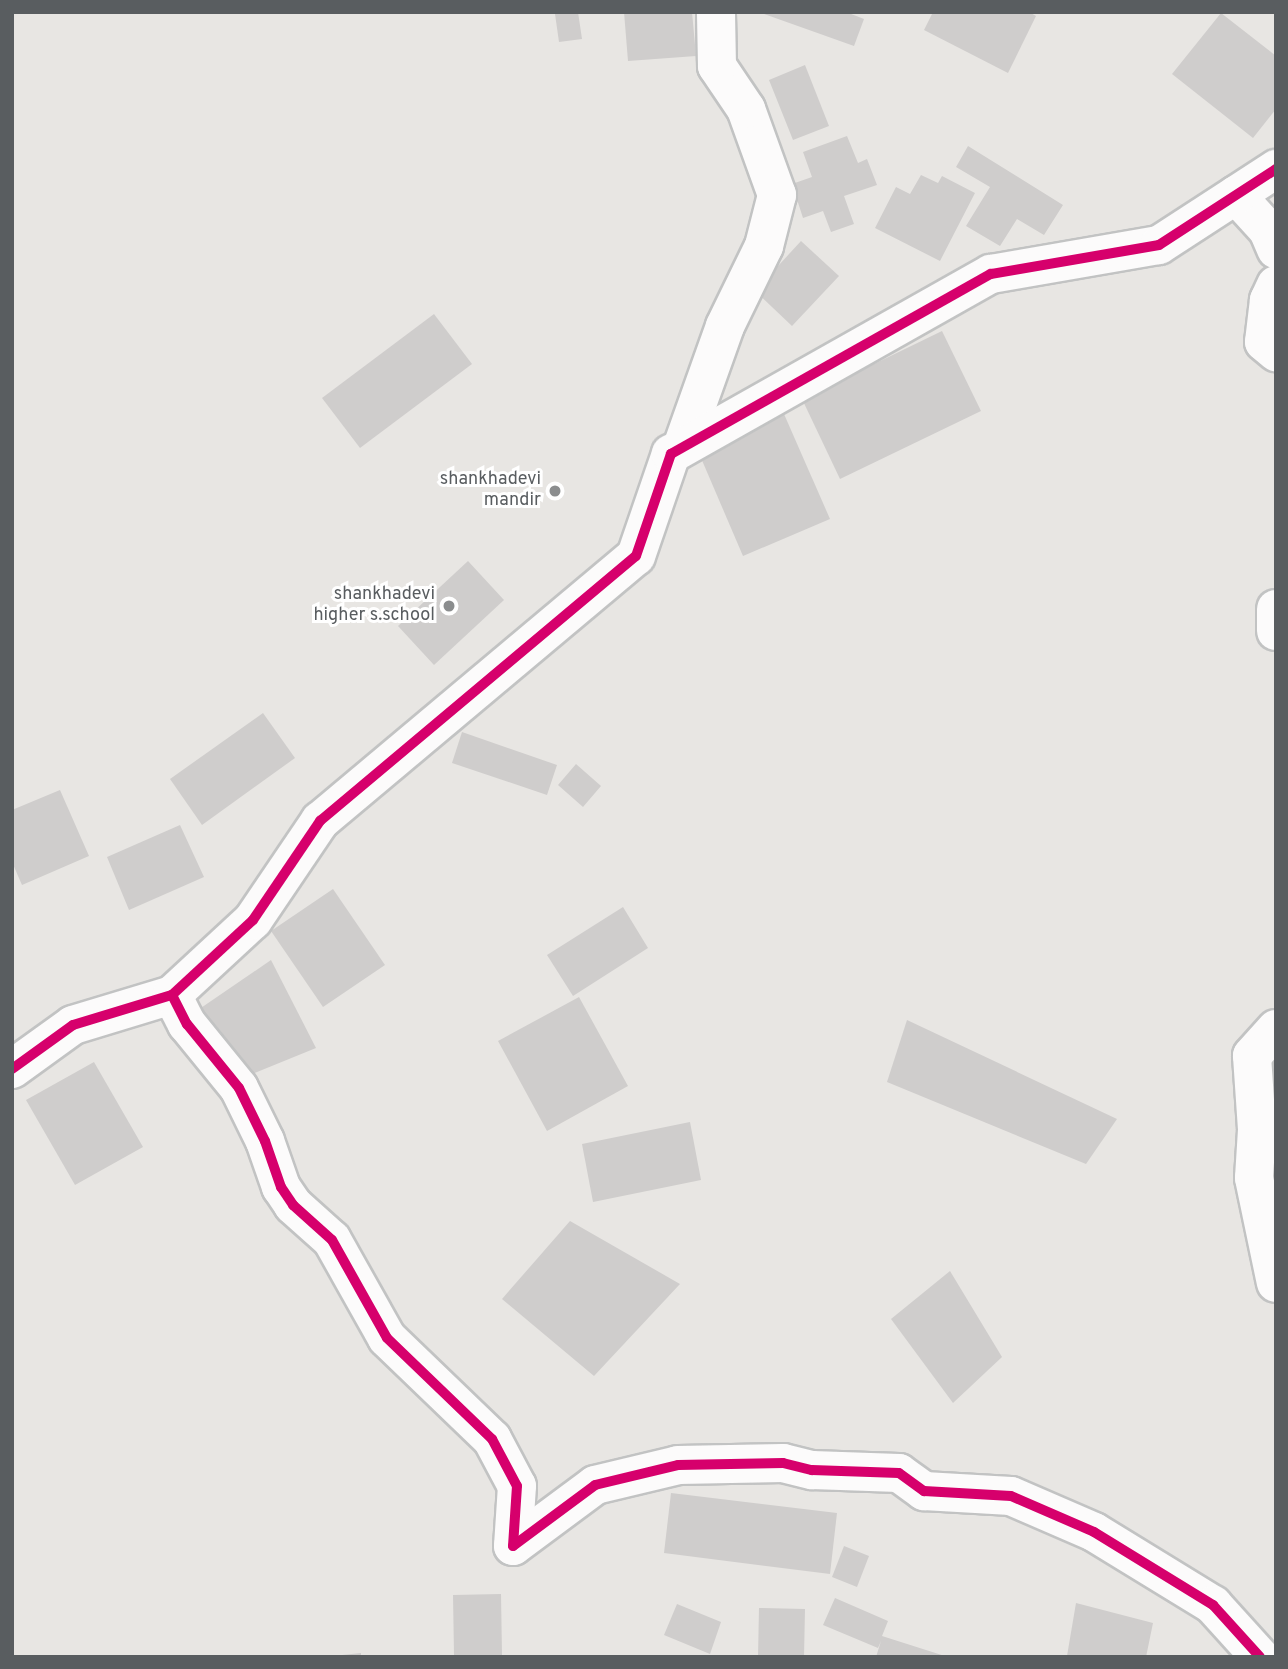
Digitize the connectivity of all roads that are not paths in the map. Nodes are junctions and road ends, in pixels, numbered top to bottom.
1 (716, 12) edge
2 (1276, 169) edge
3 (1236, 195) junction
4 (1276, 249) edge
5 (1276, 285) edge
6 (1276, 352) edge
7 (682, 447) junction
8 (1276, 608) edge
9 (1276, 631) edge
10 (172, 995) junction
11 (1276, 1029) edge
12 (12, 1069) edge
13 (1276, 1283) edge
14 (1260, 1657) edge

1 - 7 street
2 - 3 street
3 - 4 street
3 - 7 street
5 - 6 street
7 - 10 street
8 - 9 street
10 - 12 street
10 - 14 street
11 - 13 street

